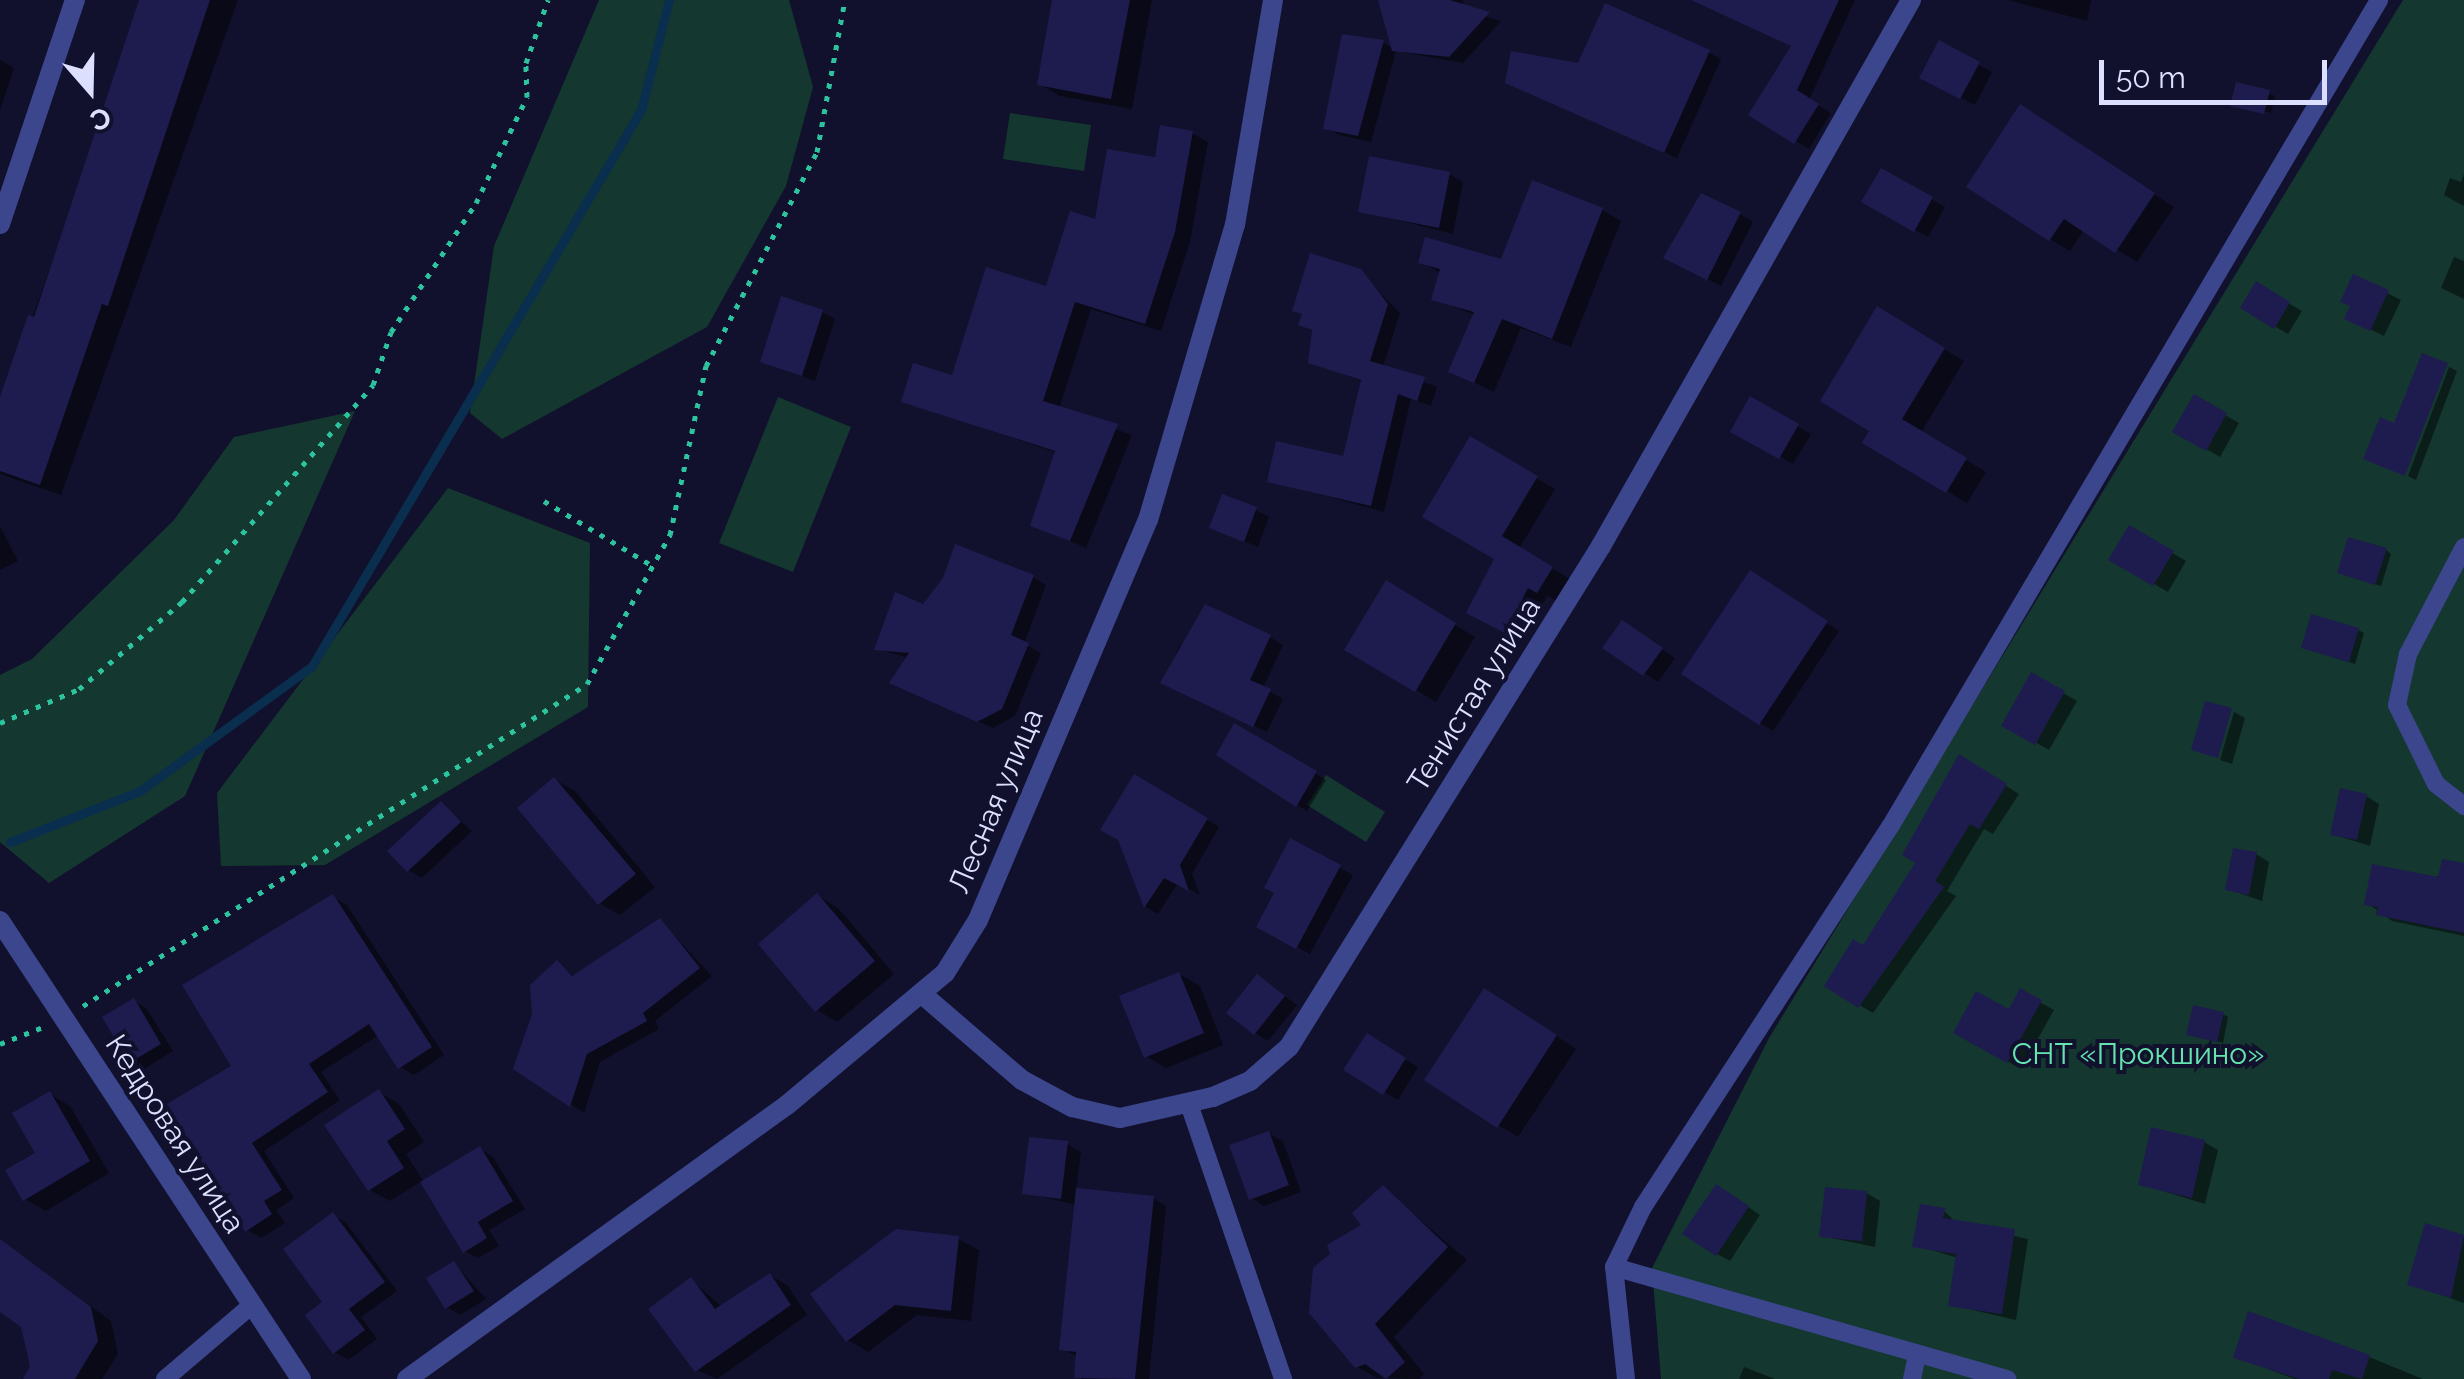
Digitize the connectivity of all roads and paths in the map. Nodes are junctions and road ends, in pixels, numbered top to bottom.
1 (75, 0) edge
2 (548, 0) edge
3 (846, 0) edge
4 (1272, 0) edge
5 (1911, 0) edge
6 (2380, 0) edge
7 (0, 224) edge
8 (544, 501) dead end
9 (2464, 547) edge
10 (653, 566) junction
11 (0, 723) edge
12 (2464, 806) edge
13 (0, 921) edge
14 (922, 994) junction
15 (64, 1018) junction
16 (0, 1044) edge
17 (1189, 1104) junction
18 (1614, 1267) junction
19 (252, 1305) junction
20 (1917, 1356) junction
21 (165, 1379) edge
22 (301, 1379) edge
23 (407, 1379) edge
24 (1282, 1379) edge
25 (1626, 1379) edge
26 (1912, 1379) edge
27 (2007, 1379) edge

1 - 7 street
2 - 11 path
3 - 10 path
4 - 14 street, Лесная улица
5 - 17 street, Тенистая улица
6 - 18 lane
8 - 10 path
9 - 12 lane
10 - 15 path
13 - 15 street, Кедровая улица
14 - 17 street, Тенистая улица
14 - 23 street, Лесная улица
15 - 16 path
15 - 19 street, Кедровая улица
17 - 24 lane
18 - 20 lane
18 - 25 lane
19 - 21 lane
19 - 22 street, Кедровая улица
20 - 26 lane
20 - 27 lane

